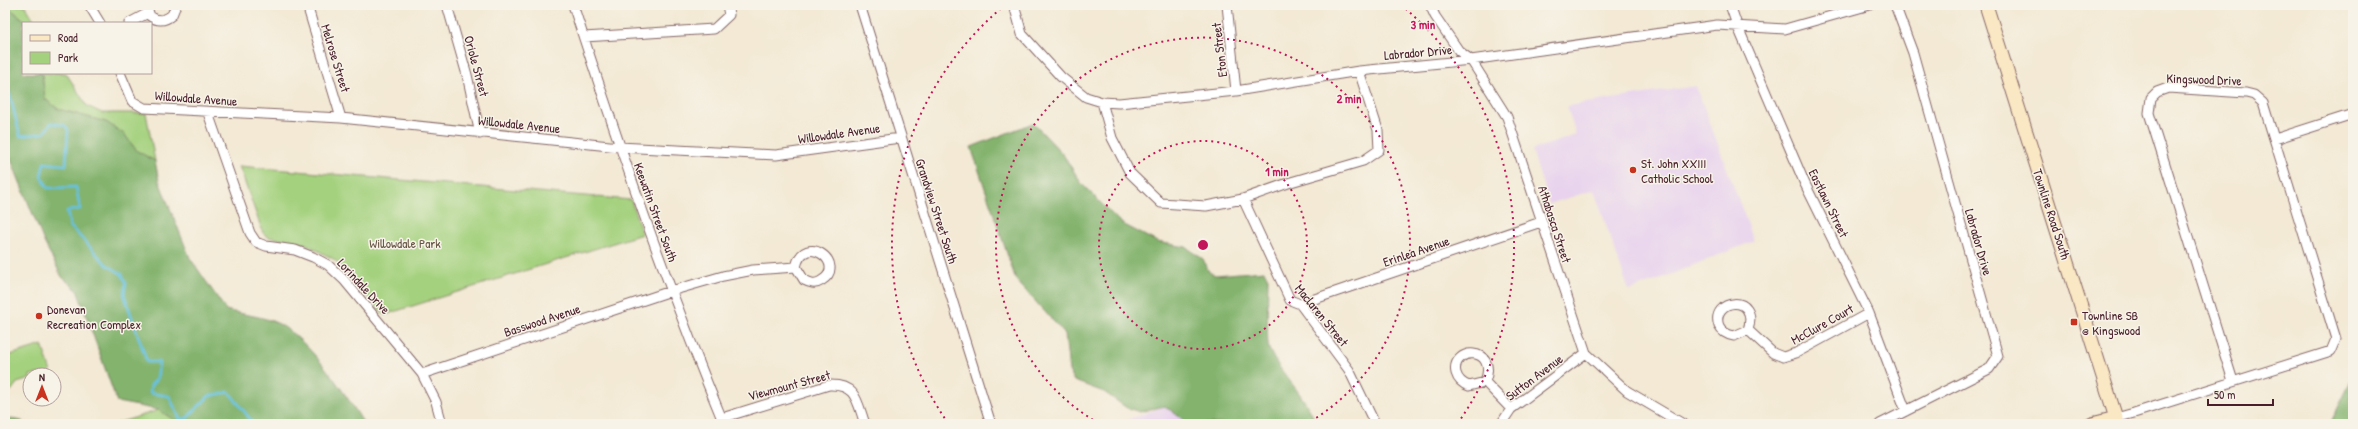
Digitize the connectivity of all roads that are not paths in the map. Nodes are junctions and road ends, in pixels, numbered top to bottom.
1 (89, 5) edge
2 (176, 5) edge
3 (307, 5) edge
4 (447, 5) edge
5 (573, 5) edge
6 (727, 5) edge
7 (860, 5) edge
8 (1014, 5) edge
9 (1227, 5) edge
10 (1430, 5) edge
11 (1730, 5) edge
12 (1870, 5) edge
13 (1895, 5) edge
14 (1986, 5) edge
15 (147, 9) edge
16 (99, 22) edge
17 (130, 22) edge
18 (1737, 25) junction
19 (584, 37) junction
20 (1471, 60) junction
21 (1359, 71) junction
22 (120, 74) edge
23 (1236, 91) junction
24 (1102, 102) junction
25 (208, 113) junction
26 (2353, 114) edge
27 (341, 118) junction
28 (480, 134) junction
29 (900, 138) junction
30 (2275, 139) junction
31 (619, 147) junction
32 (1243, 199) junction
33 (1541, 222) junction
34 (796, 268) dead end
35 (671, 291) junction
36 (1300, 304) junction
37 (1869, 313) junction
38 (1748, 330) dead end
39 (1586, 354) junction
40 (422, 374) junction
41 (2233, 381) junction
42 (1485, 382) dead end
43 (1511, 409) junction
44 (1906, 411) junction
45 (723, 421) edge
46 (2117, 421) edge
47 (442, 424) edge
48 (865, 424) edge
49 (992, 424) edge
50 (1374, 424) edge
51 (1501, 424) edge
52 (1683, 424) edge
53 (1880, 424) edge
54 (2092, 424) edge

1 - 16 street
2 - 15 street
3 - 27 street, Melrose Street
4 - 28 street, Oriole Street
5 - 19 street, Keewatin Street South
6 - 19 street
7 - 29 street, Grandview Street South
8 - 24 street, Labrador Drive
9 - 23 street, Eton Street
10 - 20 street, Athabasca Street
11 - 18 street, Eastlawn Street
12 - 18 street, Labrador Drive
13 - 44 street, Labrador Drive
14 - 46 main road, Townline Road South
15 - 17 street
18 - 20 street, Labrador Drive
18 - 37 street, Eastlawn Street
19 - 31 street, Keewatin Street South
20 - 21 street, Labrador Drive
20 - 33 street, Athabasca Street
21 - 23 street, Labrador Drive
21 - 32 street
22 - 25 street, Willowdale Avenue
23 - 24 street, Labrador Drive
24 - 32 street
25 - 27 street, Willowdale Avenue
25 - 40 street, Lorindale Drive
26 - 30 street
27 - 28 street, Willowdale Avenue
28 - 31 street, Willowdale Avenue
29 - 31 street, Willowdale Avenue
29 - 49 street, Grandview Street South
30 - 41 street, Kingswood Drive
30 - 41 street, Kingswood Drive
31 - 35 street, Keewatin Street South
32 - 36 street, Maclaren Street
33 - 36 street, Erinlea Avenue
33 - 39 street, Athabasca Street
34 - 35 street, Basswood Avenue
35 - 40 street, Basswood Avenue
35 - 45 street, Keewatin Street South
36 - 50 street, Maclaren Street
37 - 38 street, McClure Court
37 - 44 street, Eastlawn Street
39 - 43 street, Sutton Avenue
39 - 52 street, Athabasca Street
40 - 47 street, Lorindale Drive
41 - 46 street, Kingswood Drive
42 - 43 street
43 - 51 street, Sutton Avenue
44 - 53 street, Labrador Drive
45 - 48 street, Viewmount Street
46 - 54 main road

